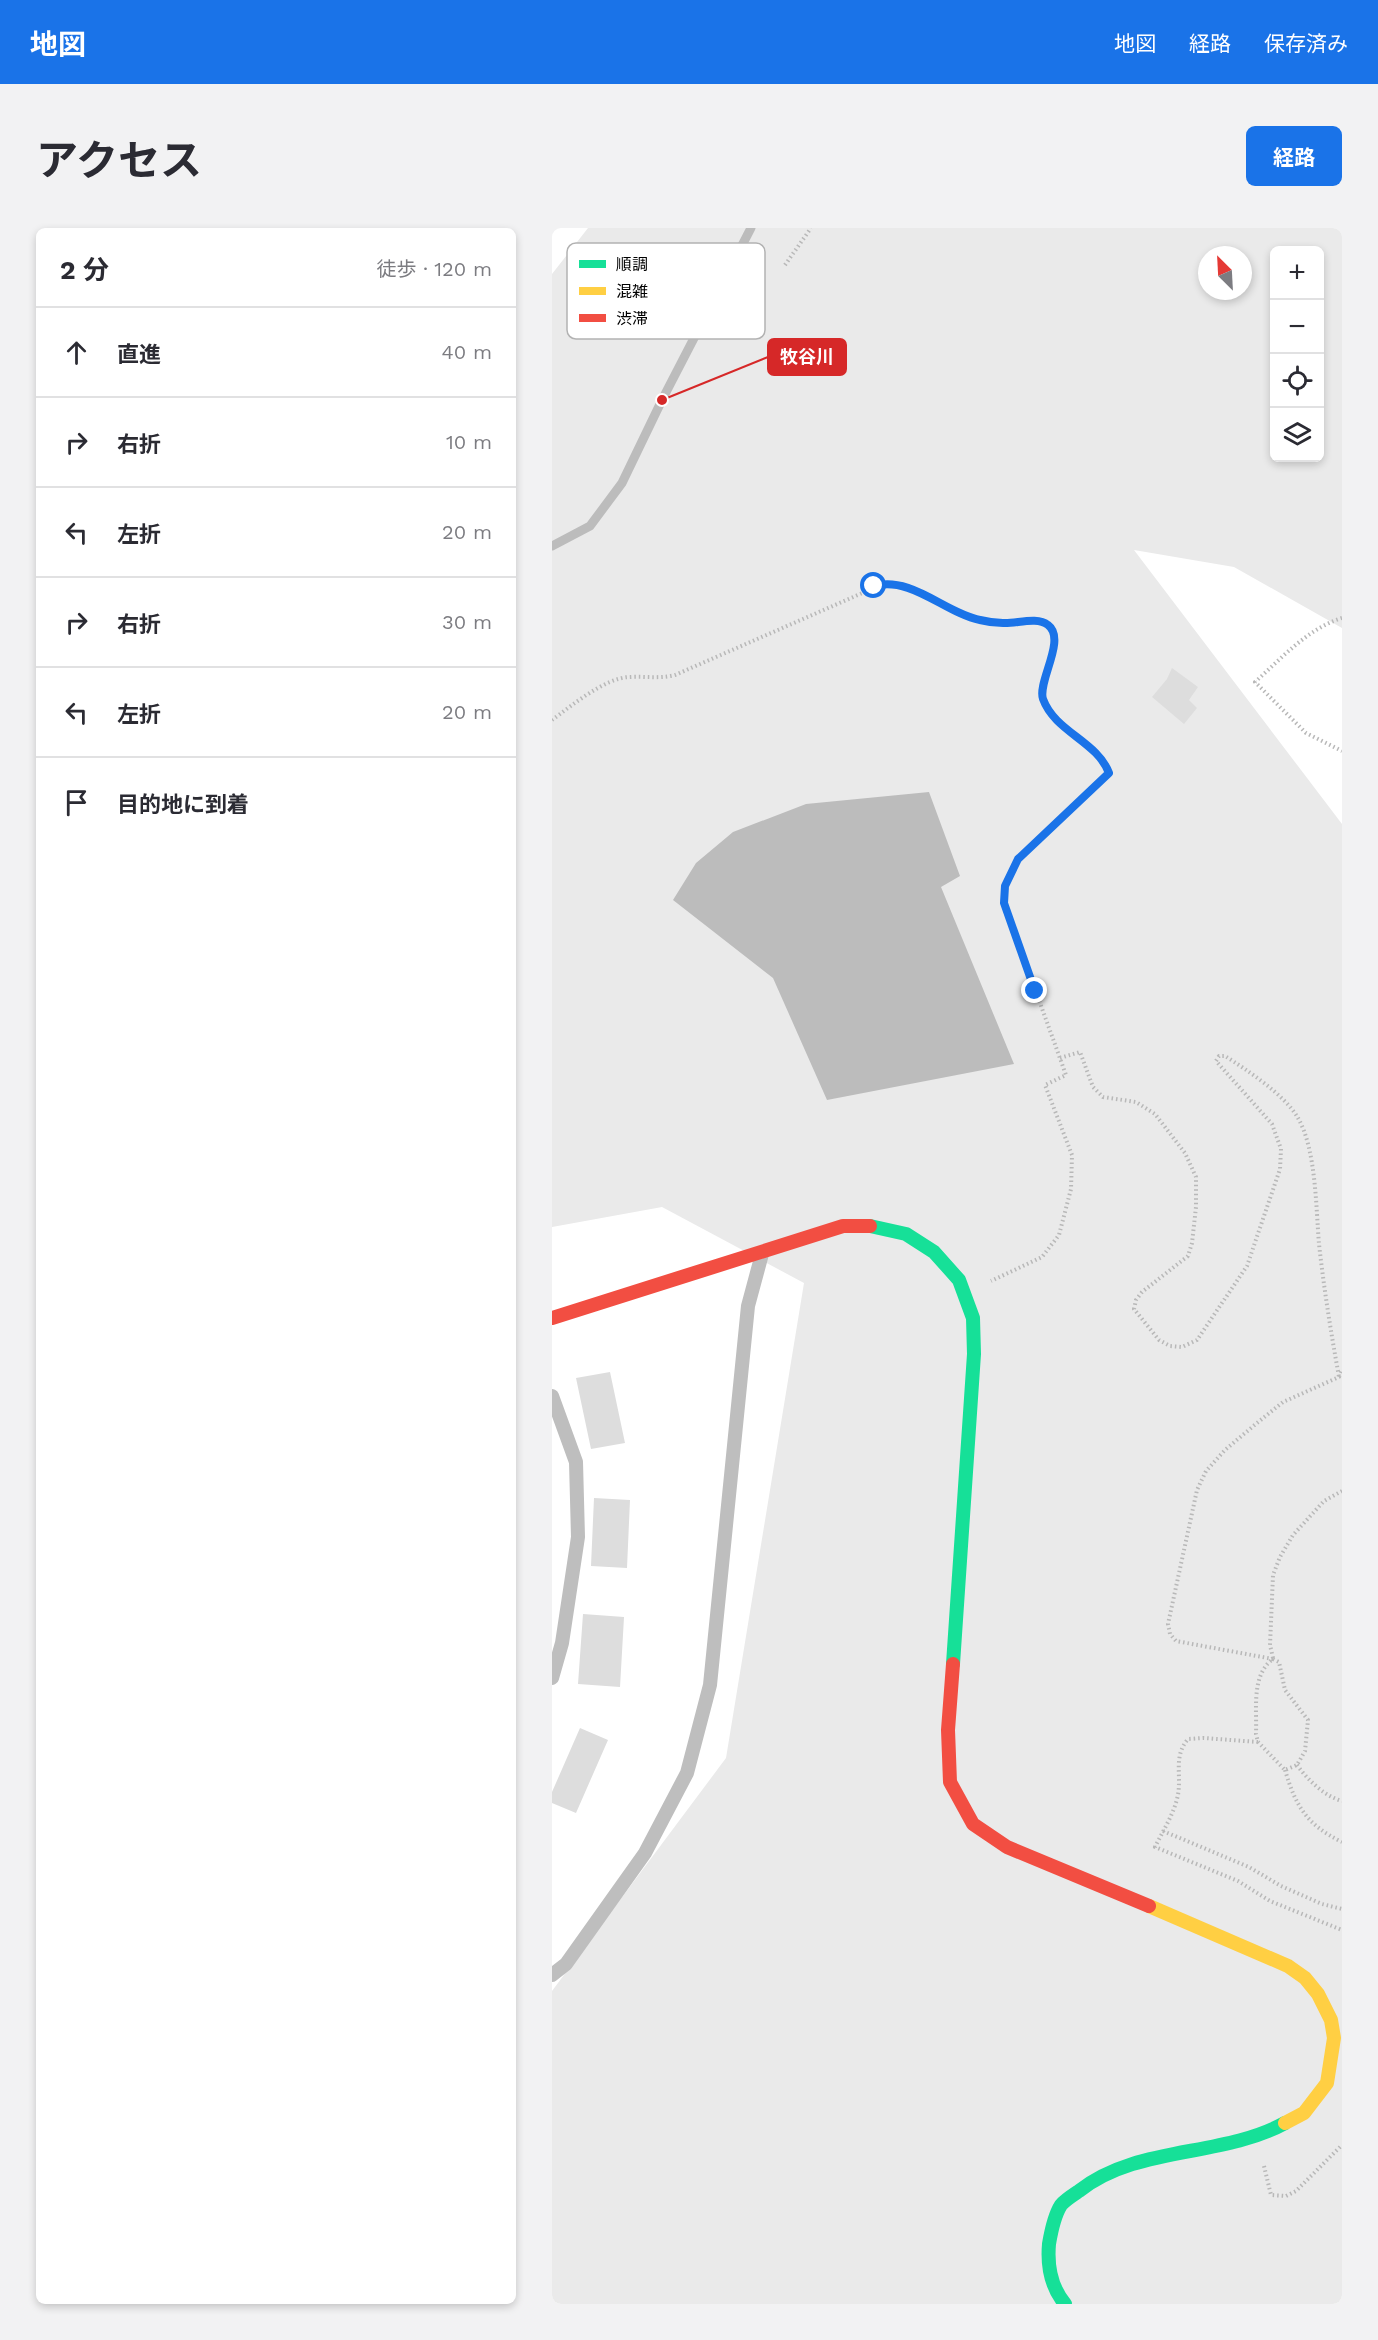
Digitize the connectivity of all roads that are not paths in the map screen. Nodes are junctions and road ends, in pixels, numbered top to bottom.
1 (762, 1252) junction
2 (552, 1318) edge
3 (552, 1396) edge
4 (552, 1678) edge
5 (552, 1975) edge
6 (1065, 2304) edge

1 - 2 street
1 - 5 lane
1 - 6 street
3 - 4 lane

